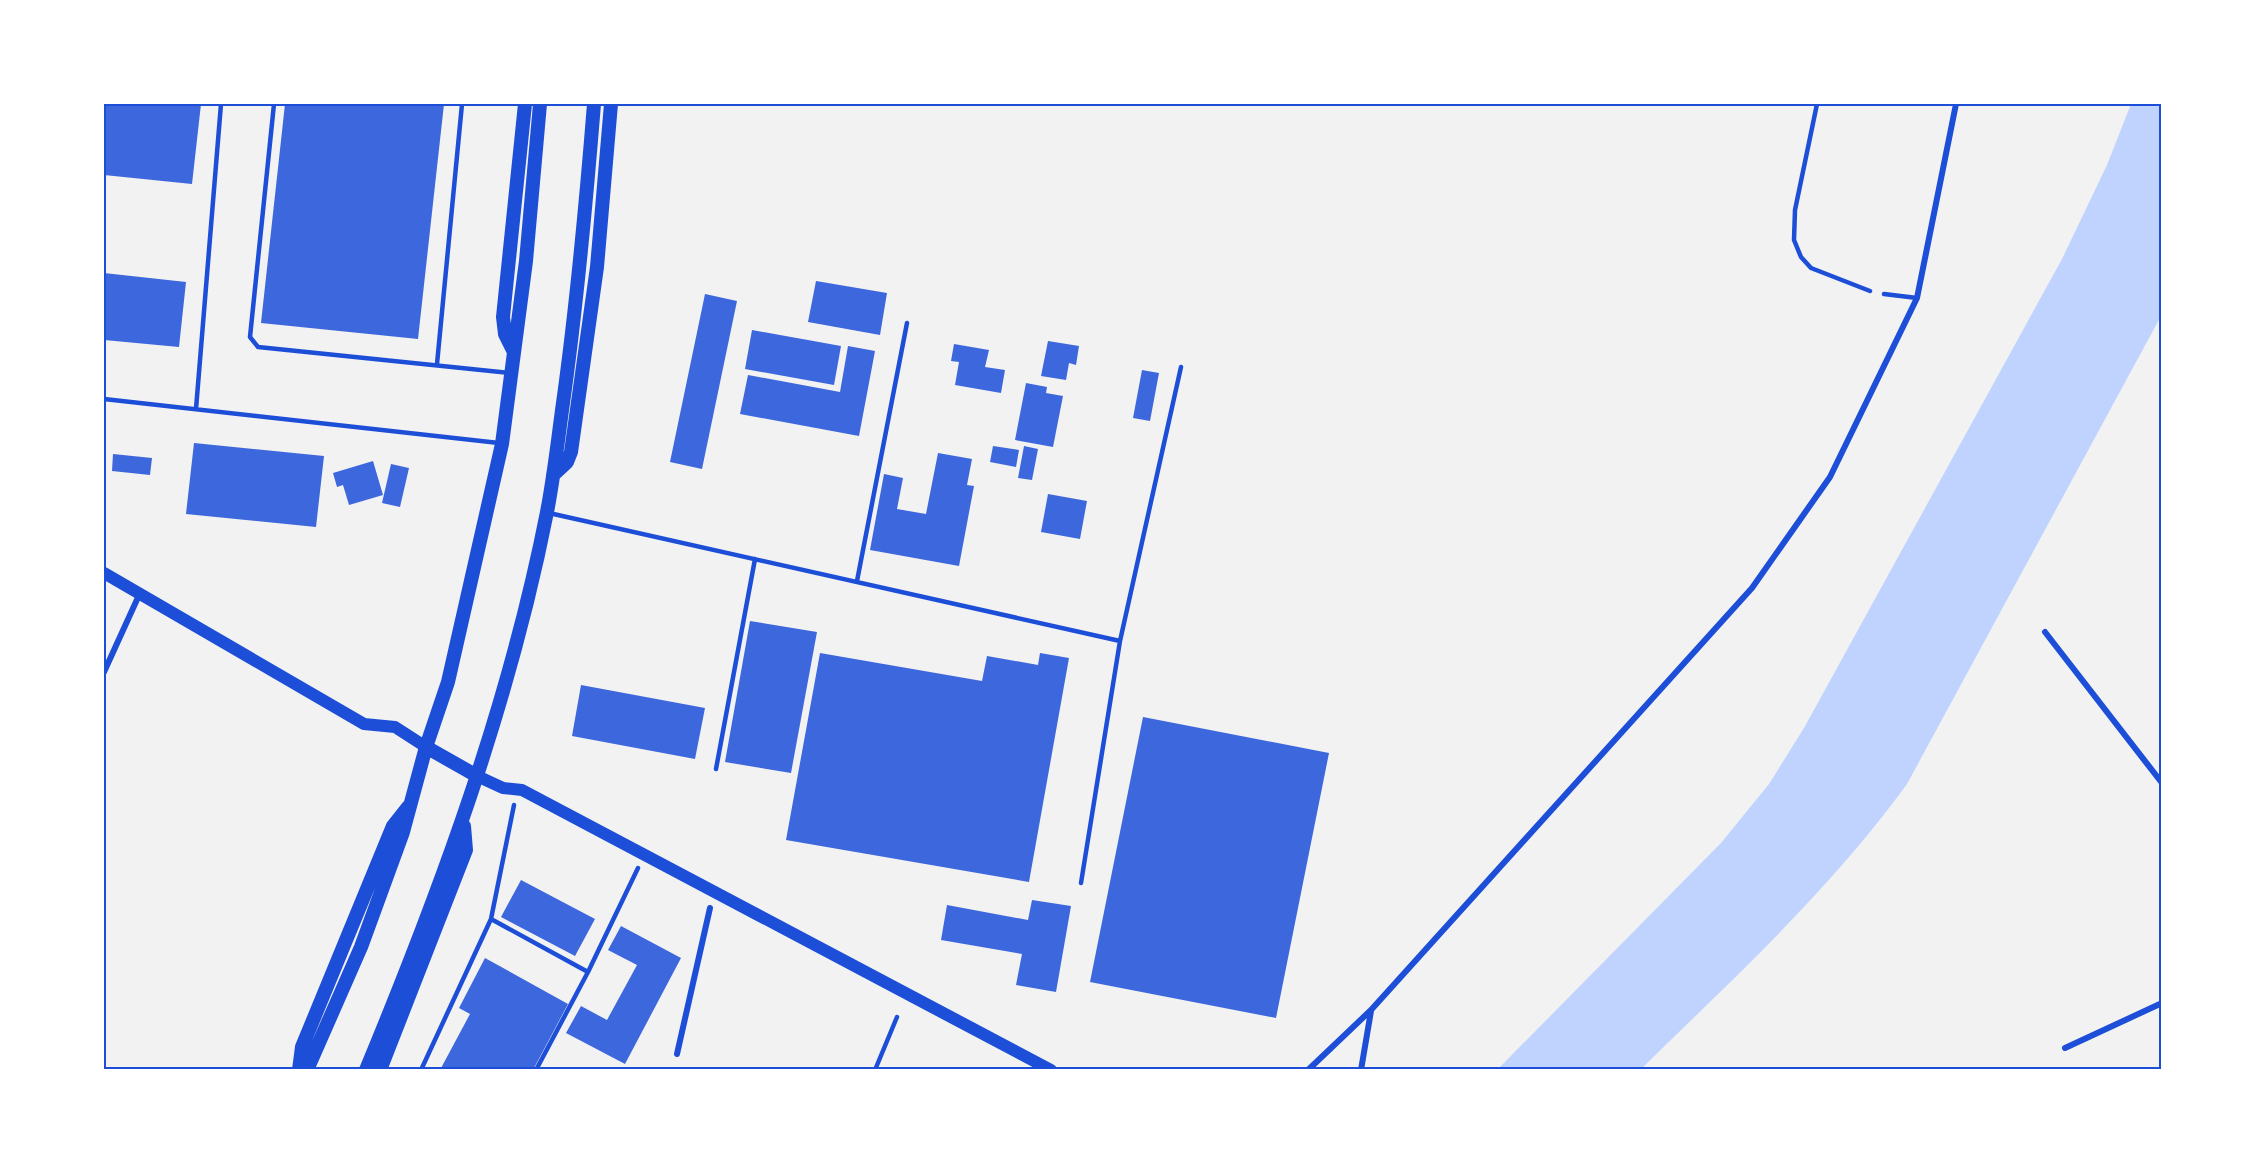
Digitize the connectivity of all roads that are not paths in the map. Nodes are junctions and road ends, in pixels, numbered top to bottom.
1 (221, 104) edge
2 (274, 104) edge
3 (462, 104) edge
4 (525, 104) edge
5 (540, 104) edge
6 (594, 104) edge
7 (611, 104) edge
8 (1817, 104) edge
9 (1956, 104) edge
10 (1870, 291) dead end
11 (1884, 294) dead end
12 (1917, 298) junction
13 (907, 322) dead end
14 (513, 350) junction
15 (437, 364) junction
16 (1181, 367) dead end
17 (510, 374) junction
18 (104, 399) edge
19 (196, 409) junction
20 (502, 444) junction
21 (553, 475) junction
22 (547, 512) junction
23 (755, 559) junction
24 (104, 573) edge
25 (857, 581) junction
26 (140, 593) junction
27 (2045, 632) dead end
28 (1120, 641) junction
29 (104, 672) edge
30 (426, 747) junction
31 (716, 769) dead end
32 (477, 776) junction
33 (2162, 783) edge
34 (413, 800) junction
35 (514, 805) dead end
36 (464, 821) junction
37 (638, 868) dead end
38 (1081, 882) dead end
39 (710, 908) dead end
40 (491, 919) junction
41 (588, 972) junction
42 (2162, 1003) edge
43 (1371, 1010) junction
44 (897, 1017) dead end
45 (2064, 1048) dead end
46 (676, 1054) dead end
47 (299, 1070) edge
48 (307, 1070) edge
49 (366, 1070) edge
50 (380, 1070) edge
51 (421, 1070) edge
52 (536, 1070) edge
53 (875, 1070) edge
54 (1051, 1070) edge
55 (1308, 1070) edge
56 (1360, 1070) edge

1 - 19 lane
2 - 15 lane
3 - 15 lane
4 - 14 main road
5 - 14 main road
6 - 21 main road
7 - 21 main road
8 - 10 lane
9 - 12 street
11 - 12 lane
12 - 43 street
13 - 25 lane
14 - 17 main road
15 - 17 lane
16 - 28 lane
17 - 20 main road
18 - 19 lane
19 - 20 lane
20 - 30 main road
21 - 22 main road
22 - 23 lane
22 - 32 main road
23 - 25 lane
23 - 31 lane
24 - 26 main road
25 - 28 lane
26 - 29 street
26 - 30 main road
27 - 33 street
28 - 38 lane
30 - 32 main road
30 - 34 main road
32 - 36 main road
32 - 54 main road
34 - 47 main road
34 - 48 main road
35 - 40 lane
36 - 49 main road
36 - 50 main road
37 - 41 lane
39 - 46 street
40 - 41 lane
40 - 51 lane
41 - 52 lane
42 - 45 street
43 - 55 street
43 - 56 street
44 - 53 lane

